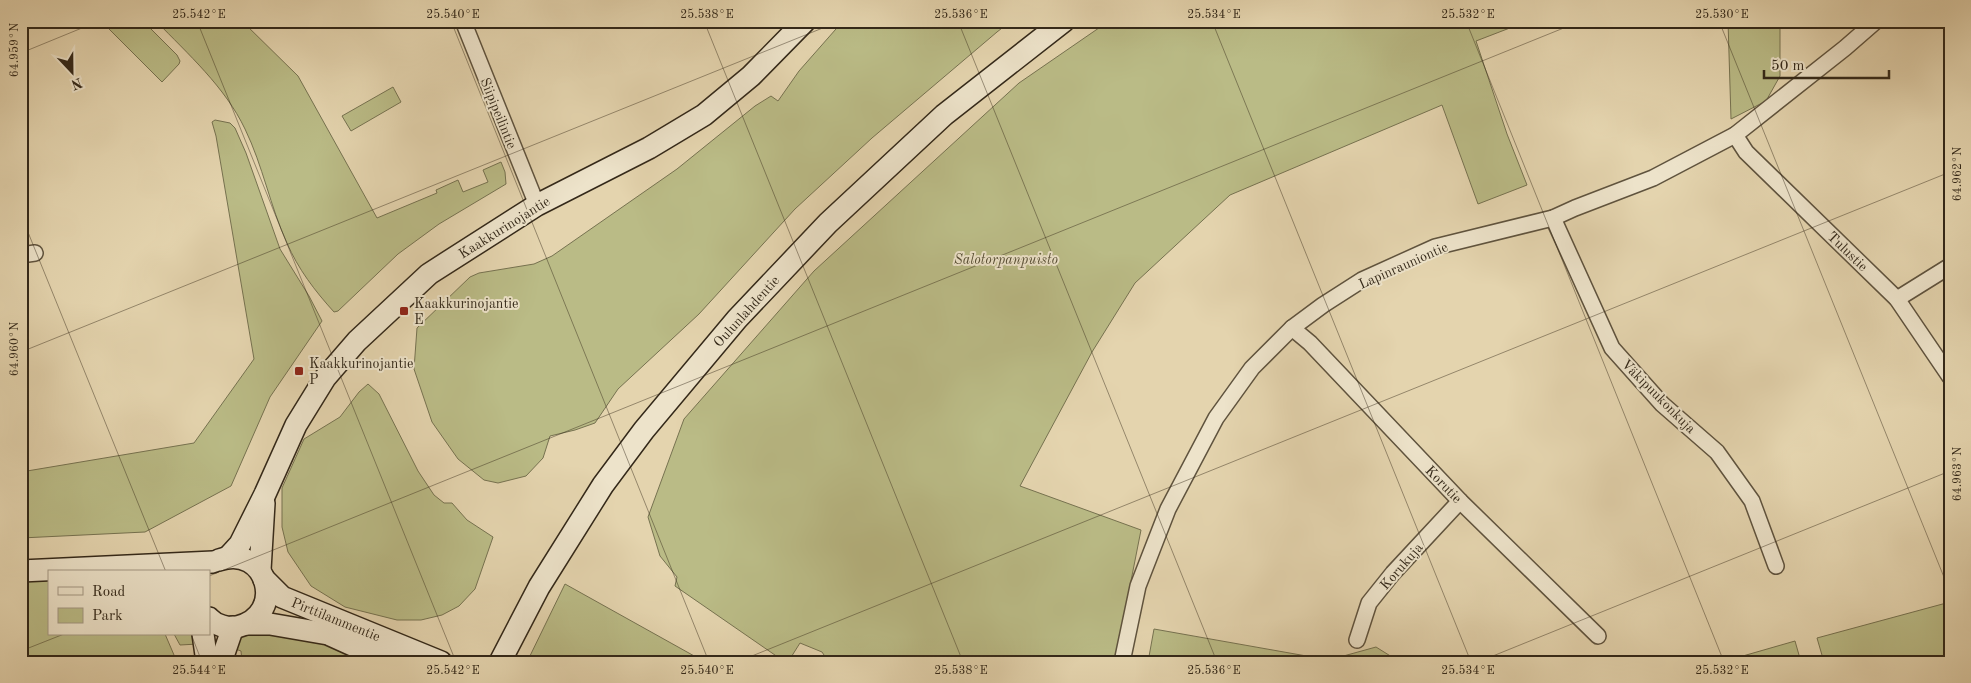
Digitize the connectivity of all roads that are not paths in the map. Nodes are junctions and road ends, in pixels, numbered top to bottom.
1 (463, 21) edge
2 (805, 21) edge
3 (1064, 21) edge
4 (1876, 21) edge
5 (1735, 135) junction
6 (537, 205) junction
7 (1553, 218) junction
8 (1950, 266) edge
9 (1897, 299) junction
10 (1292, 328) junction
11 (1950, 377) edge
12 (265, 494) junction
13 (1460, 501) junction
14 (215, 563) edge
15 (1776, 566) dead end
16 (98, 570) edge
17 (21, 571) edge
18 (48, 571) edge
19 (262, 575) junction
20 (210, 619) edge
21 (240, 626) junction
22 (204, 636) edge
23 (1598, 636) dead end
24 (1357, 640) dead end
25 (207, 662) edge
26 (221, 662) edge
27 (390, 662) edge
28 (441, 662) edge
29 (500, 662) edge
30 (1122, 662) edge

1 - 6 street, Siipipeilintie
2 - 6 street, Kaakkurinojantie
3 - 29 street, Oulunlahdentie
4 - 5 street, Lapinrauniontie
5 - 7 street, Lapinrauniontie
5 - 9 street, Tulustie
6 - 12 street, Kaakkurinojantie
7 - 10 street, Lapinrauniontie
7 - 15 street, Väkipuukonkuja
8 - 9 street
9 - 11 street, Tulustie
10 - 13 street, Korutie
10 - 30 street, Lapinrauniontie
12 - 14 street, Kaakkurinojantie
12 - 19 street, Kaakkurinojantie
13 - 23 street, Korutie
13 - 24 street, Korukuja
14 - 16 street
14 - 19 street, Pirttilammentie
17 - 18 street
19 - 21 street, Kaakkurinojantie
19 - 28 street, Pirttilammentie
20 - 21 street
21 - 26 street
21 - 27 street, Pirttilammentie
22 - 25 street

